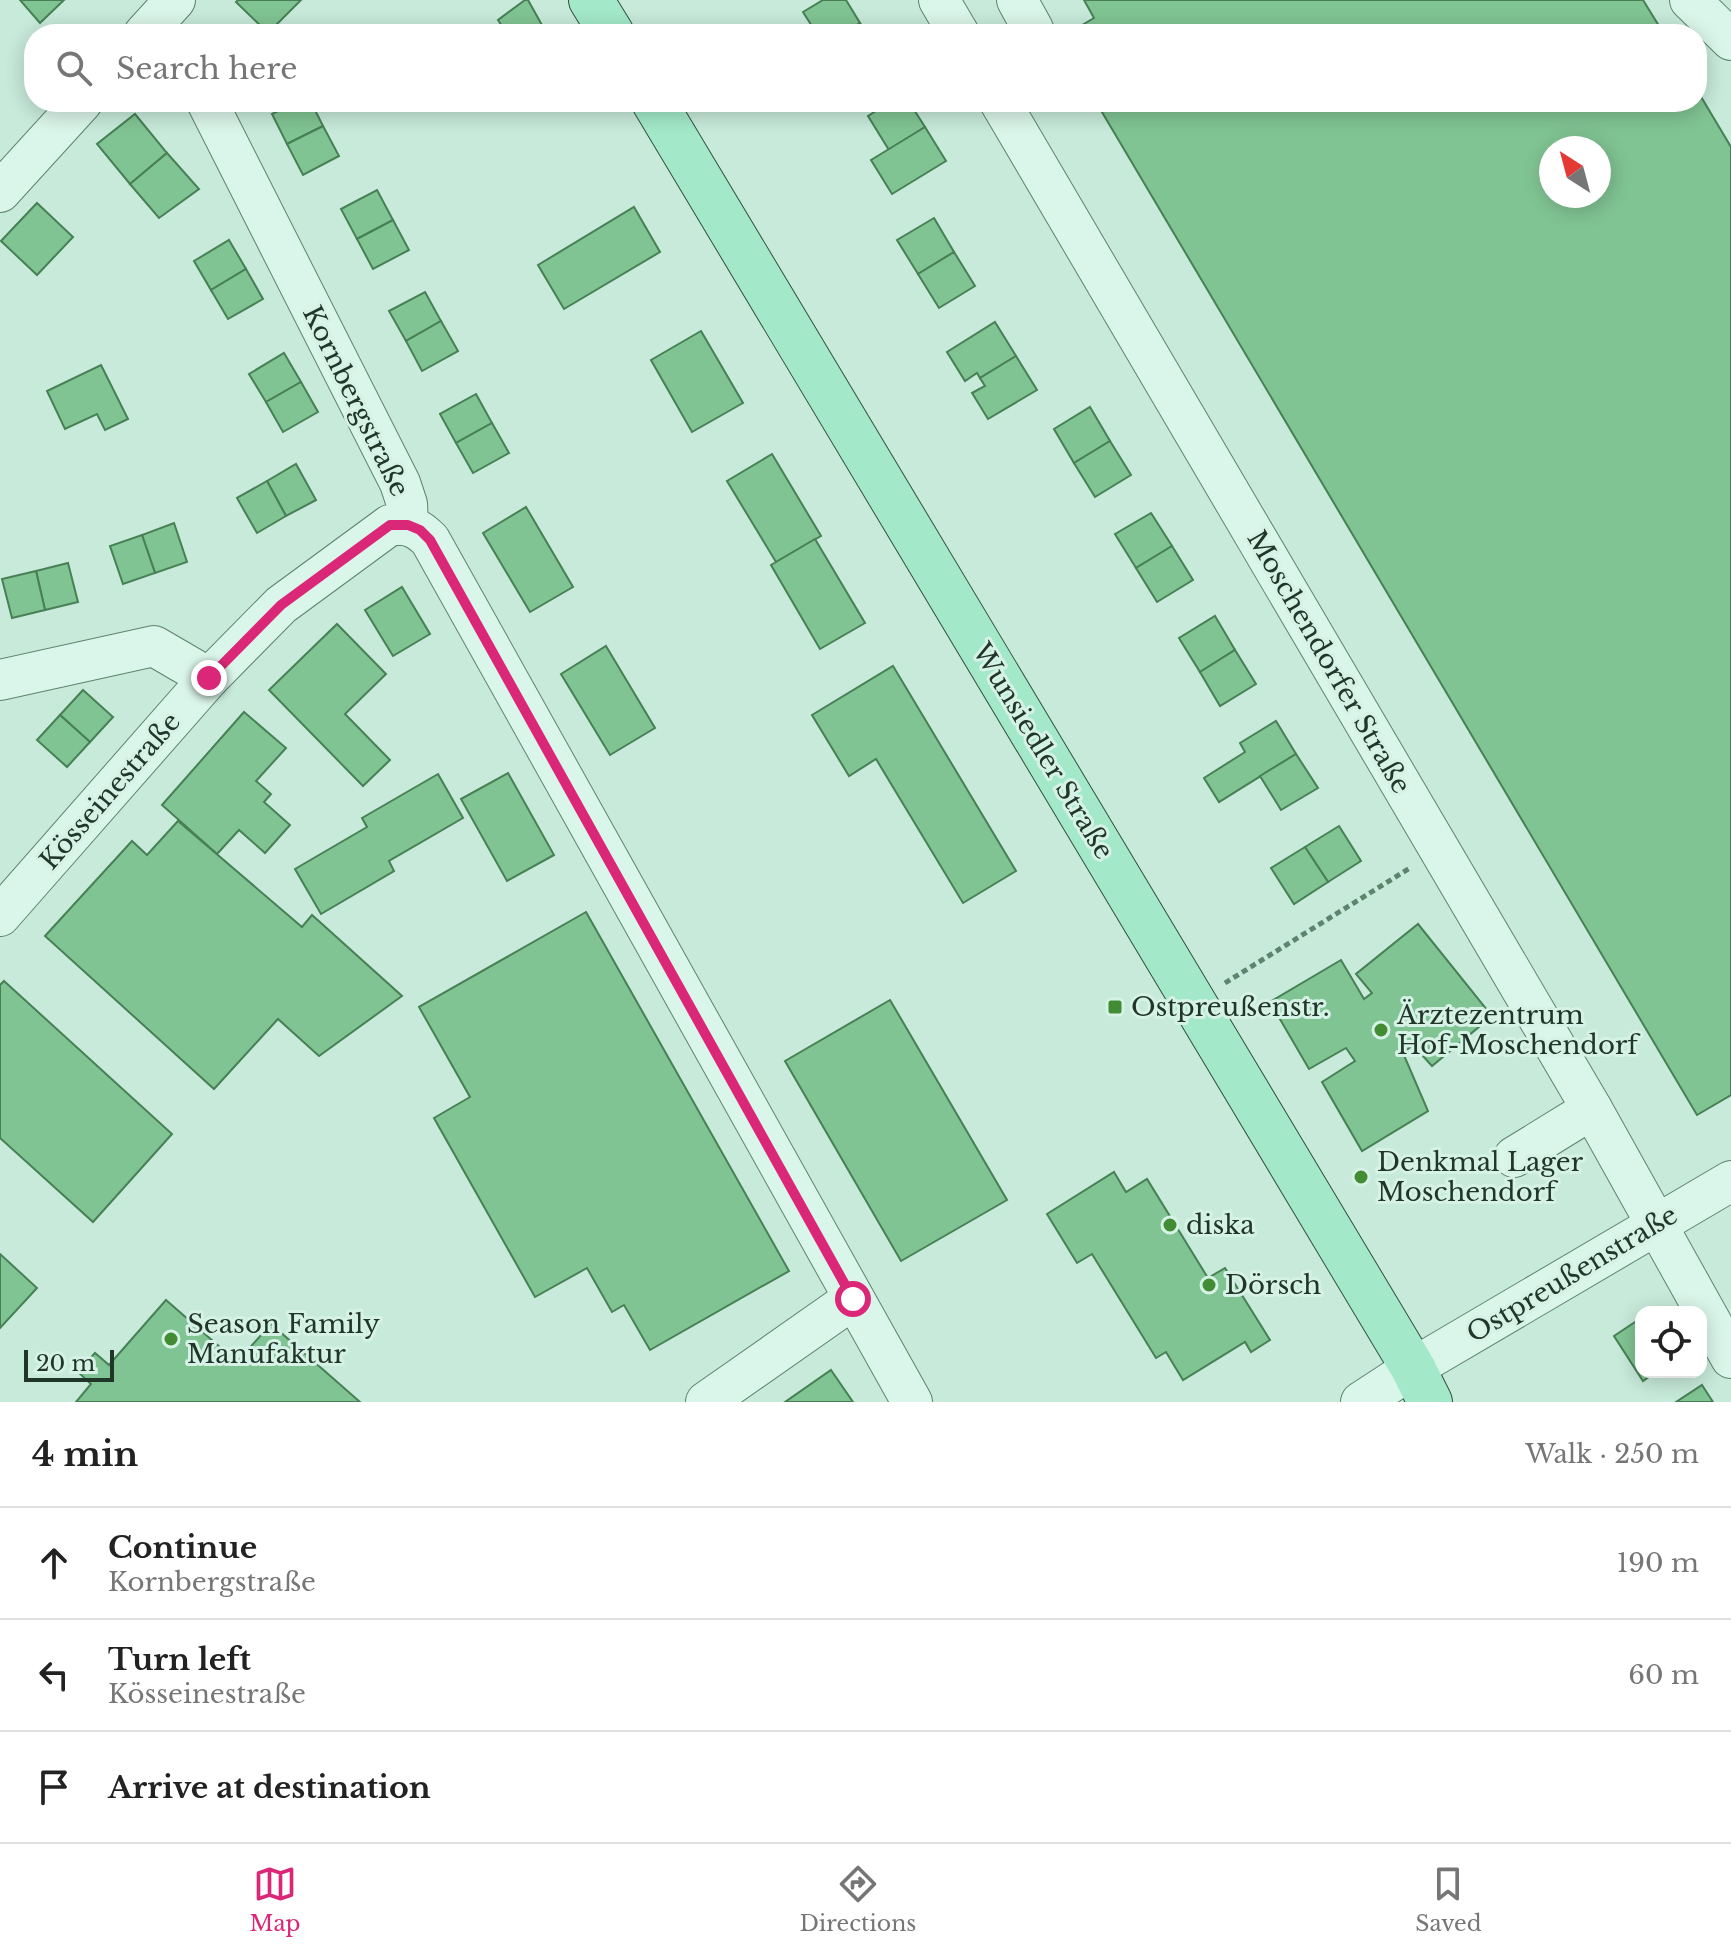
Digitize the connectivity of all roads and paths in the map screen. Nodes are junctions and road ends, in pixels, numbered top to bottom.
1 (591, 0) edge
2 (939, 0) edge
3 (1690, 0) edge
4 (606, 24) edge
5 (953, 24) edge
6 (1731, 40) edge
7 (73, 112) edge
8 (212, 112) edge
9 (660, 112) edge
10 (1006, 112) edge
11 (0, 192) edge
12 (408, 525) junction
13 (209, 678) junction
14 (0, 680) edge
15 (1440, 850) junction
16 (0, 916) edge
17 (1194, 1003) junction
18 (1592, 1109) junction
19 (1514, 1157) dead end
20 (1731, 1181) edge
21 (1656, 1224) junction
22 (853, 1299) junction
23 (1731, 1358) edge
24 (1422, 1385) edge
25 (706, 1402) edge
26 (912, 1402) edge
27 (1361, 1402) edge

1 - 4 main road
2 - 5 street
3 - 6 street
7 - 11 street
8 - 12 street, Kornbergstraße
9 - 17 main road, Wunsiedler Straße
10 - 15 street, Moschendorfer Straße
12 - 13 street, Kösseinestraße
12 - 22 street, Kornbergstraße
13 - 14 street
13 - 16 street, Kösseinestraße
15 - 17 path
15 - 18 street, Moschendorfer Straße
17 - 24 main road, Wunsiedler Straße
18 - 19 street
18 - 21 street, Moschendorfer Straße
20 - 21 street, Ostpreußenstraße
21 - 23 street, Moschendorfer Straße
21 - 24 street, Ostpreußenstraße
22 - 25 street
22 - 26 street, Kornbergstraße
24 - 27 street

